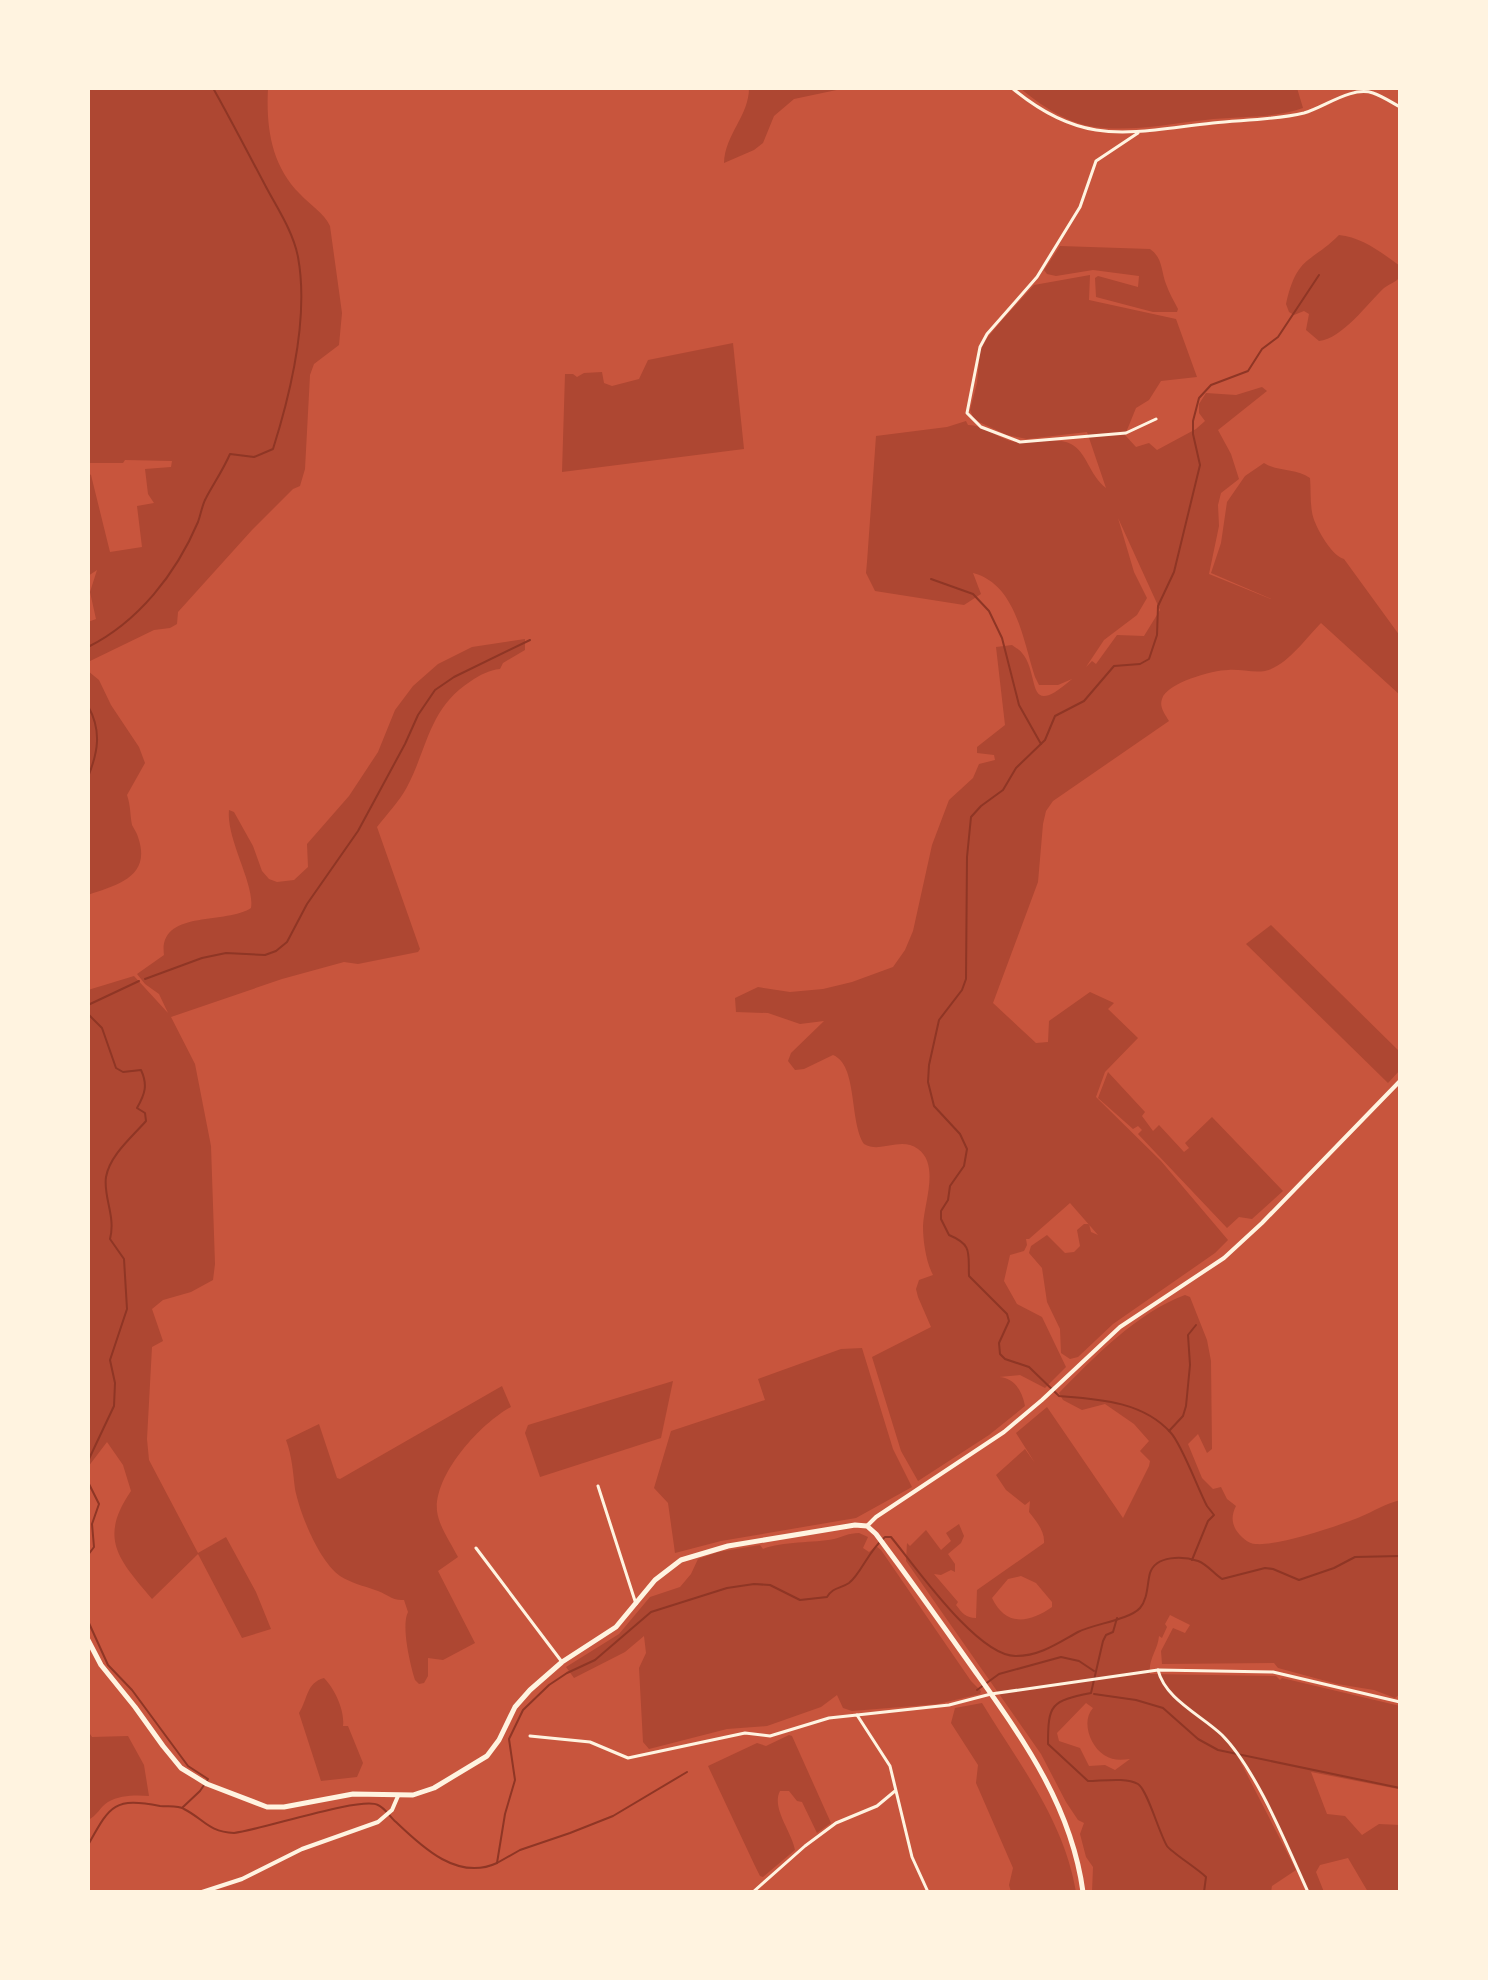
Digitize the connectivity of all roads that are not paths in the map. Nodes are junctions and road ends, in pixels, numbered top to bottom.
1 (1012, 88) edge
2 (1400, 107) edge
3 (1138, 133) junction
4 (1156, 419) dead end
5 (1400, 1081) edge
6 (598, 1486) dead end
7 (867, 1526) junction
8 (476, 1548) dead end
9 (636, 1606) junction
10 (88, 1640) edge
11 (562, 1662) junction
12 (1158, 1670) junction
13 (991, 1694) junction
14 (1400, 1702) edge
15 (857, 1715) junction
16 (530, 1736) dead end
17 (895, 1791) junction
18 (398, 1796) junction
19 (214, 1890) edge
20 (202, 1892) edge
21 (753, 1892) edge
22 (928, 1892) edge
23 (1083, 1892) edge
24 (1308, 1892) edge

1 - 3 street
2 - 3 street
3 - 4 street
5 - 7 street
6 - 9 street
7 - 9 main road
7 - 13 main road
8 - 11 street
9 - 11 main road
10 - 18 main road
11 - 18 main road
12 - 13 street
12 - 14 street
12 - 24 street
13 - 15 street
13 - 23 main road
15 - 16 street
15 - 17 street
17 - 21 street
17 - 22 street
18 - 19 street
19 - 20 street

